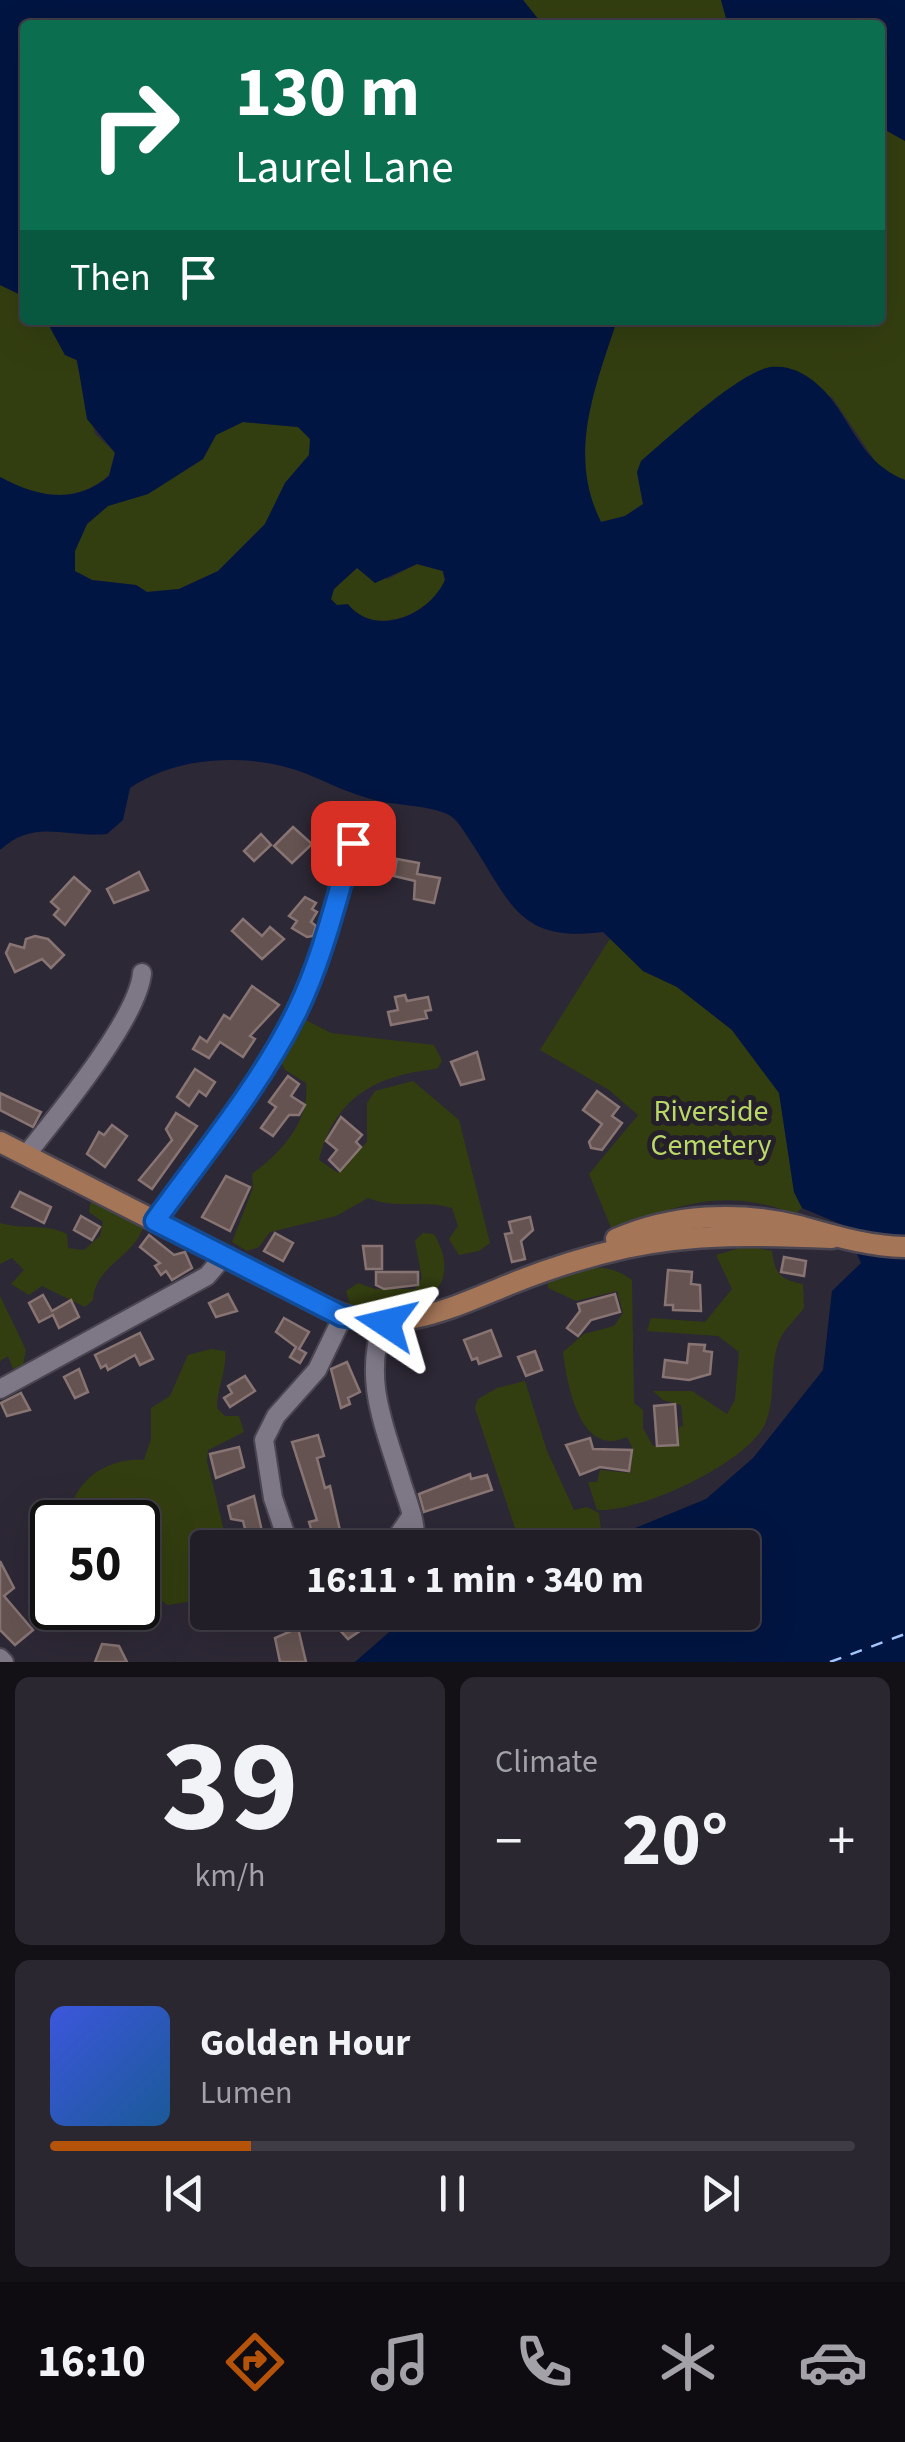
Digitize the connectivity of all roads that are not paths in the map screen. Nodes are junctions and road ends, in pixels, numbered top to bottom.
1 (353, 843) dead end
2 (142, 973) dead end
3 (0, 1142) edge
4 (26, 1155) junction
5 (155, 1221) junction
6 (905, 1247) edge
7 (224, 1256) junction
8 (342, 1316) junction
9 (382, 1322) junction
10 (0, 1389) edge
11 (412, 1516) junction
12 (284, 1530) edge
13 (402, 1530) edge
14 (413, 1530) edge

1 - 5 street
2 - 4 street
3 - 4 main road
4 - 5 main road
5 - 7 main road
6 - 9 main road
7 - 8 main road
7 - 10 street
8 - 9 main road
8 - 12 street
9 - 11 street
11 - 13 street
11 - 14 street

